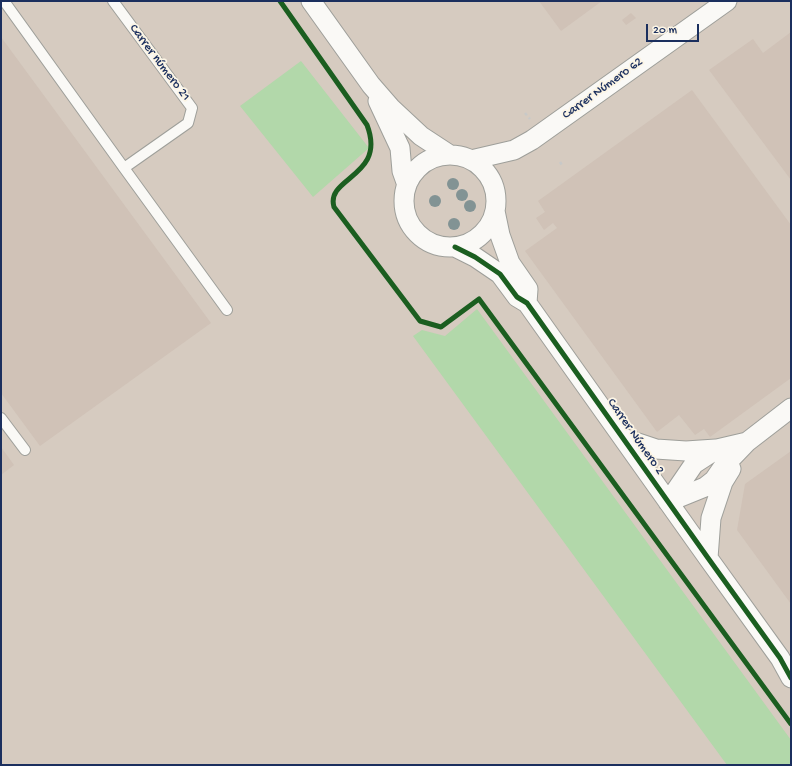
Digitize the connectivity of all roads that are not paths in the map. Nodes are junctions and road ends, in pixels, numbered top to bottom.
1 (4, 1) edge
2 (113, 1) edge
3 (311, 1) edge
4 (726, 1) edge
5 (371, 85) junction
6 (450, 155) junction
7 (471, 160) junction
8 (124, 168) junction
9 (407, 185) junction
10 (495, 211) junction
11 (456, 247) junction
12 (528, 303) junction
13 (227, 310) dead end
14 (791, 408) edge
15 (1, 418) edge
16 (623, 438) junction
17 (747, 442) junction
18 (717, 449) junction
19 (25, 450) dead end
20 (668, 502) junction
21 (708, 558) junction
22 (786, 663) edge
23 (791, 678) edge

1 - 8 lane
2 - 8 lane, Carrer número 21
3 - 5 street
4 - 7 street, Carrer Número 62
5 - 6 street
5 - 9 street
6 - 7 street
6 - 9 street
7 - 10 street
8 - 13 lane
9 - 11 street
10 - 11 street
10 - 12 street, Carrer Número 2
11 - 12 street, Carrer Número 2
12 - 16 street, Carrer Número 2
14 - 17 street
15 - 19 lane
16 - 18 street
16 - 20 street, Carrer Número 2
17 - 18 street
17 - 20 street
17 - 21 street
18 - 20 street
20 - 21 street, Carrer Número 2
21 - 22 street, Carrer Número 2
22 - 23 street, Carrer Número 2

